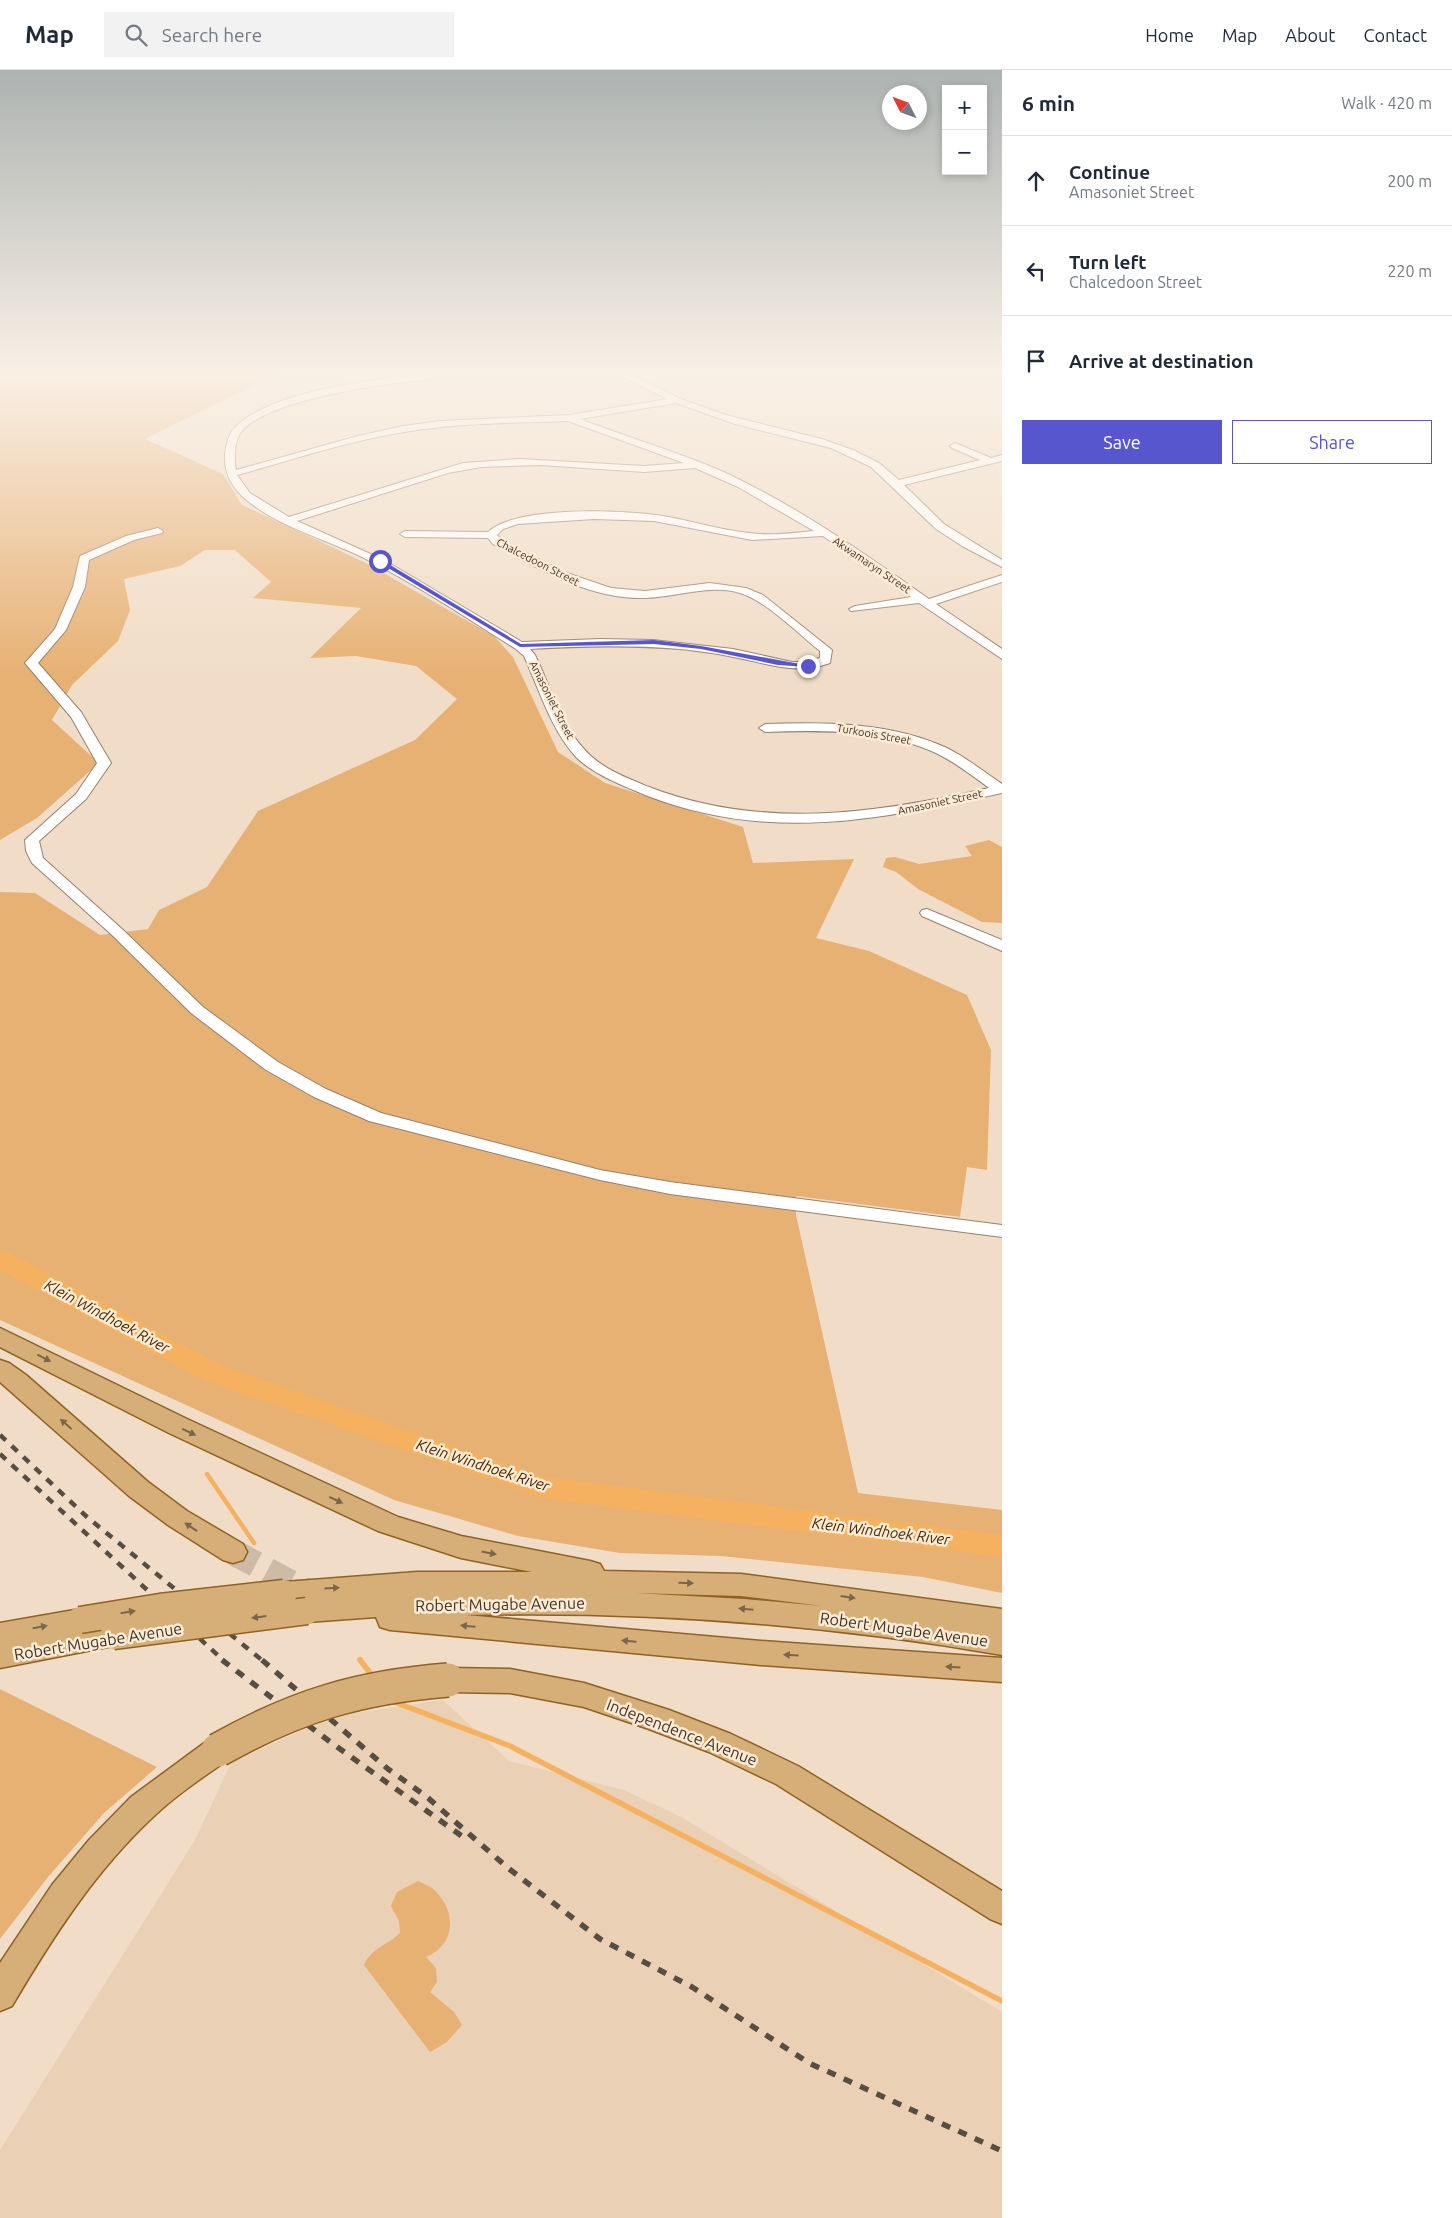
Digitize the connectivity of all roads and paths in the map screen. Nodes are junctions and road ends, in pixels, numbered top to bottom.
1 (436, 473) edge
2 (713, 473) edge
3 (886, 473) edge
4 (941, 473) edge
5 (231, 474) edge
6 (897, 484) junction
7 (289, 520) junction
8 (158, 531) dead end
9 (824, 533) junction
10 (405, 534) dead end
11 (491, 535) junction
12 (1002, 564) edge
13 (1002, 578) edge
14 (924, 601) junction
15 (855, 609) dead end
16 (520, 646) junction
17 (1002, 654) edge
18 (765, 728) dead end
19 (1001, 789) edge
20 (927, 913) dead end
21 (1002, 946) edge
22 (1002, 1231) edge
23 (0, 1336) edge
24 (0, 1368) edge
25 (233, 1552) tunnel mouth
26 (650, 1582) junction
27 (421, 1594) junction
28 (390, 1619) dead end
29 (1002, 1620) edge
30 (0, 1635) edge
31 (1002, 1643) edge
32 (0, 1656) edge
33 (1002, 1670) edge
34 (1002, 1909) edge
35 (0, 1995) edge

1 - 7 street
2 - 9 street, Akwamaryn Street
3 - 6 street
4 - 6 street
5 - 7 street, Amasoniet Street
6 - 12 street
7 - 16 street, Amasoniet Street
8 - 22 street
9 - 11 street, Chalcedoon Street
9 - 14 street, Akwamaryn Street
10 - 11 street
11 - 16 street, Chalcedoon Street
13 - 14 street
14 - 15 street
14 - 17 street, Akwamaryn Street
16 - 19 street, Amasoniet Street
18 - 19 street, Turkoois Street
20 - 21 street
23 -> 26 main road
25 -> 24 main road
26 - 27 main road, Robert Mugabe Avenue
26 -> 29 main road, Robert Mugabe Avenue
30 -> 27 main road, Robert Mugabe Avenue, bridge
31 -> 27 main road, Robert Mugabe Avenue
27 -> 32 main road, Robert Mugabe Avenue, bridge
33 -> 28 main road
34 - 35 main road, Independence Avenue, bridge

